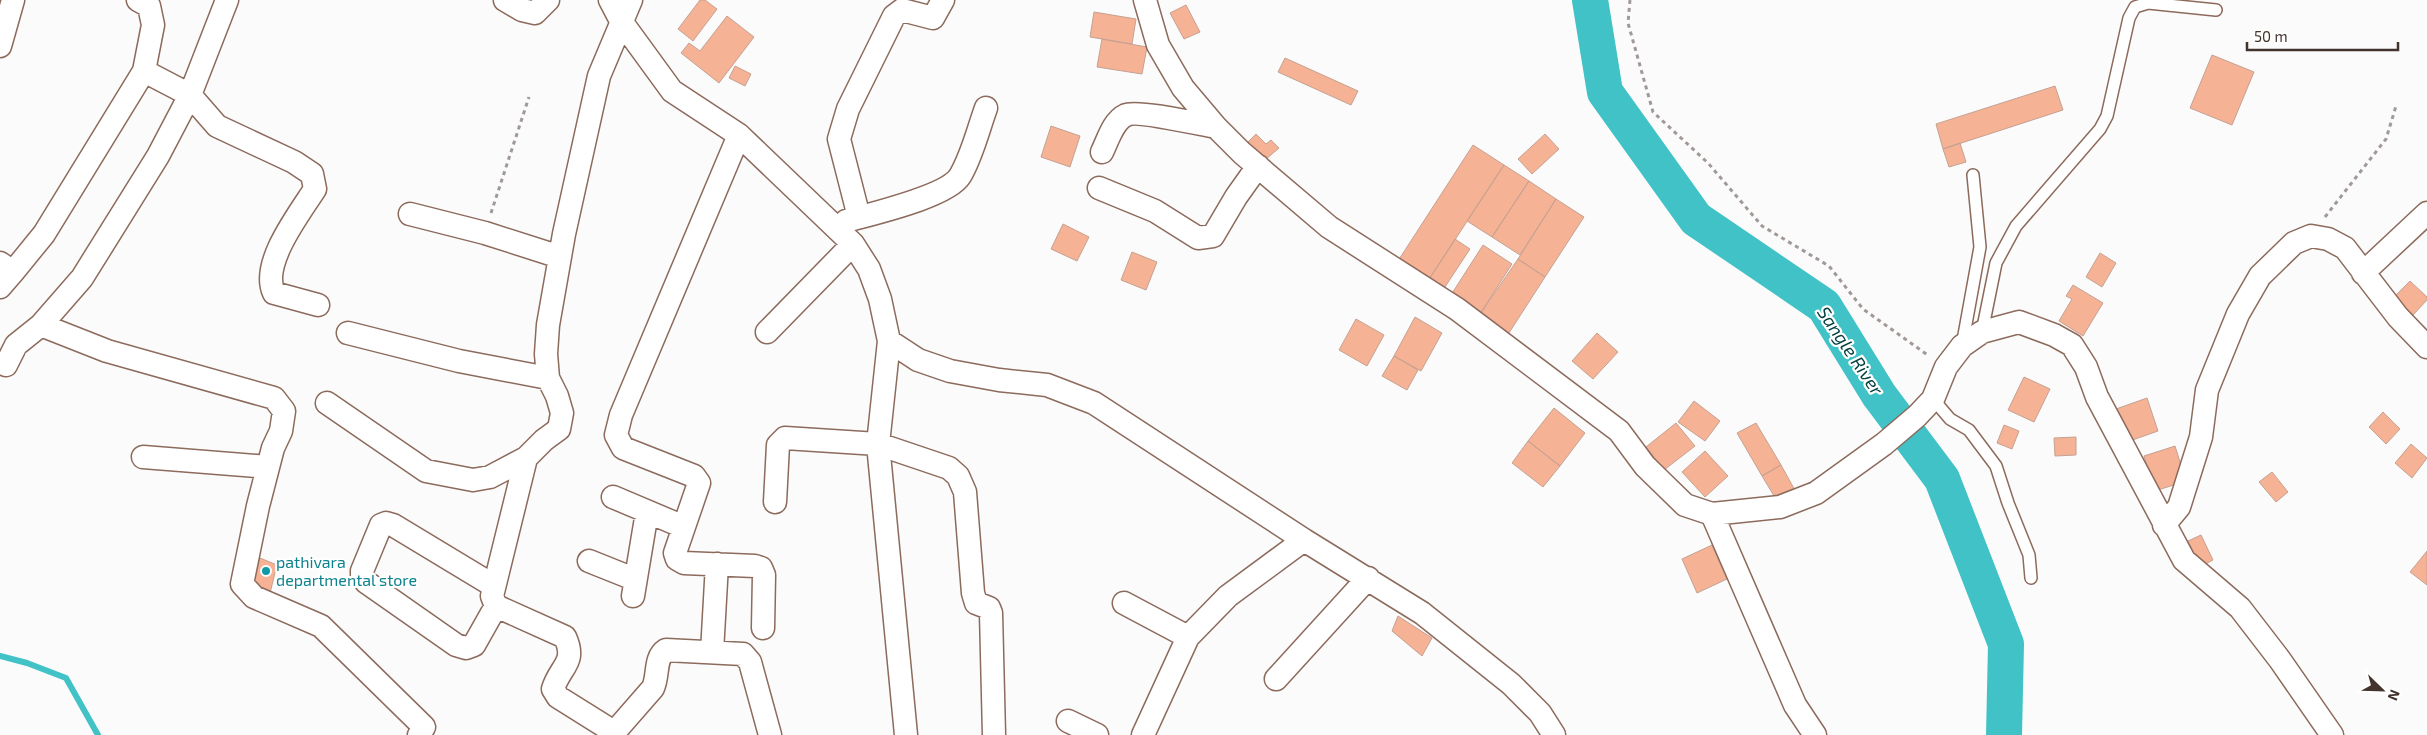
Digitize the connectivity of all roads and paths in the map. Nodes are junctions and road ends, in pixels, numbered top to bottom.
1 (13, 0) edge
2 (138, 0) edge
3 (227, 0) edge
4 (505, 0) edge
5 (548, 0) edge
6 (610, 0) edge
7 (631, 0) edge
8 (944, 0) edge
9 (1145, 0) edge
10 (1630, 0) edge
11 (2216, 10) dead end
12 (621, 21) junction
13 (0, 46) edge
14 (144, 71) junction
15 (190, 96) junction
16 (529, 97) dead end
17 (2396, 106) dead end
18 (986, 108) dead end
19 (1216, 127) junction
20 (739, 135) junction
21 (1102, 152) dead end
22 (1258, 166) junction
23 (1973, 175) dead end
24 (1099, 188) dead end
25 (2427, 213) edge
26 (410, 214) dead end
27 (859, 217) junction
28 (832, 224) junction
29 (485, 233) junction
30 (2311, 236) junction
31 (853, 244) junction
32 (560, 257) junction
33 (2363, 273) junction
34 (4, 274) edge
35 (318, 305) dead end
36 (41, 325) junction
37 (767, 332) dead end
38 (1982, 332) junction
39 (348, 333) dead end
40 (889, 341) junction
41 (1962, 346) junction
42 (2427, 347) edge
43 (6, 365) dead end
44 (1946, 368) junction
45 (548, 378) junction
46 (1933, 399) junction
47 (327, 403) dead end
48 (878, 444) junction
49 (143, 457) dead end
50 (526, 458) junction
51 (268, 467) junction
52 (613, 497) dead end
53 (775, 502) dead end
54 (647, 512) junction
55 (1712, 514) junction
56 (2164, 525) junction
57 (684, 527) junction
58 (1304, 540) junction
59 (589, 561) dead end
60 (717, 564) junction
61 (1368, 578) junction
62 (2031, 578) dead end
63 (495, 596) junction
64 (1124, 603) dead end
65 (763, 628) dead end
66 (1188, 637) junction
67 (712, 652) junction
68 (1276, 679) dead end
69 (1068, 721) dead end
70 (425, 732) edge
71 (613, 734) edge
72 (770, 735) edge
73 (906, 735) edge
74 (994, 735) edge
75 (1097, 735) edge
76 (1143, 735) edge
77 (1554, 735) edge
78 (1815, 735) edge
79 (2332, 735) edge

1 - 13 street
2 - 14 street
3 - 15 street
4 - 5 street
6 - 12 street
7 - 12 street
8 - 27 street
9 - 19 street
10 - 44 path
11 - 38 lane
12 - 20 street
12 - 32 street
14 - 15 street
14 - 34 street
15 - 35 street
15 - 36 street
16 - 29 path
17 - 30 path
18 - 27 street
19 - 21 street
19 - 22 street
20 - 28 street
20 - 57 street
22 - 24 street
22 - 55 street
23 - 41 lane
25 - 33 street
26 - 29 street
27 - 28 street
28 - 31 street
29 - 32 street
30 - 33 street
30 - 56 street
31 - 37 street
31 - 40 street
32 - 45 street
33 - 42 street
36 - 43 street
36 - 51 street
38 - 41 street
38 - 56 street
39 - 45 street
40 - 48 street
40 - 58 street
41 - 44 street
44 - 46 street
45 - 50 street
46 - 55 street
46 - 62 lane
47 - 50 street
48 - 53 street
48 - 73 street
48 - 74 street
49 - 51 street
50 - 63 street
51 - 70 street
52 - 54 street
54 - 57 street
54 - 59 street
55 - 78 street
56 - 79 street
57 - 60 street
58 - 61 street
58 - 66 street
60 - 65 street
60 - 67 street
61 - 68 street
61 - 77 street
63 - 63 street
63 - 71 street
64 - 66 street
66 - 76 street
67 - 71 street
67 - 72 street
69 - 75 street

